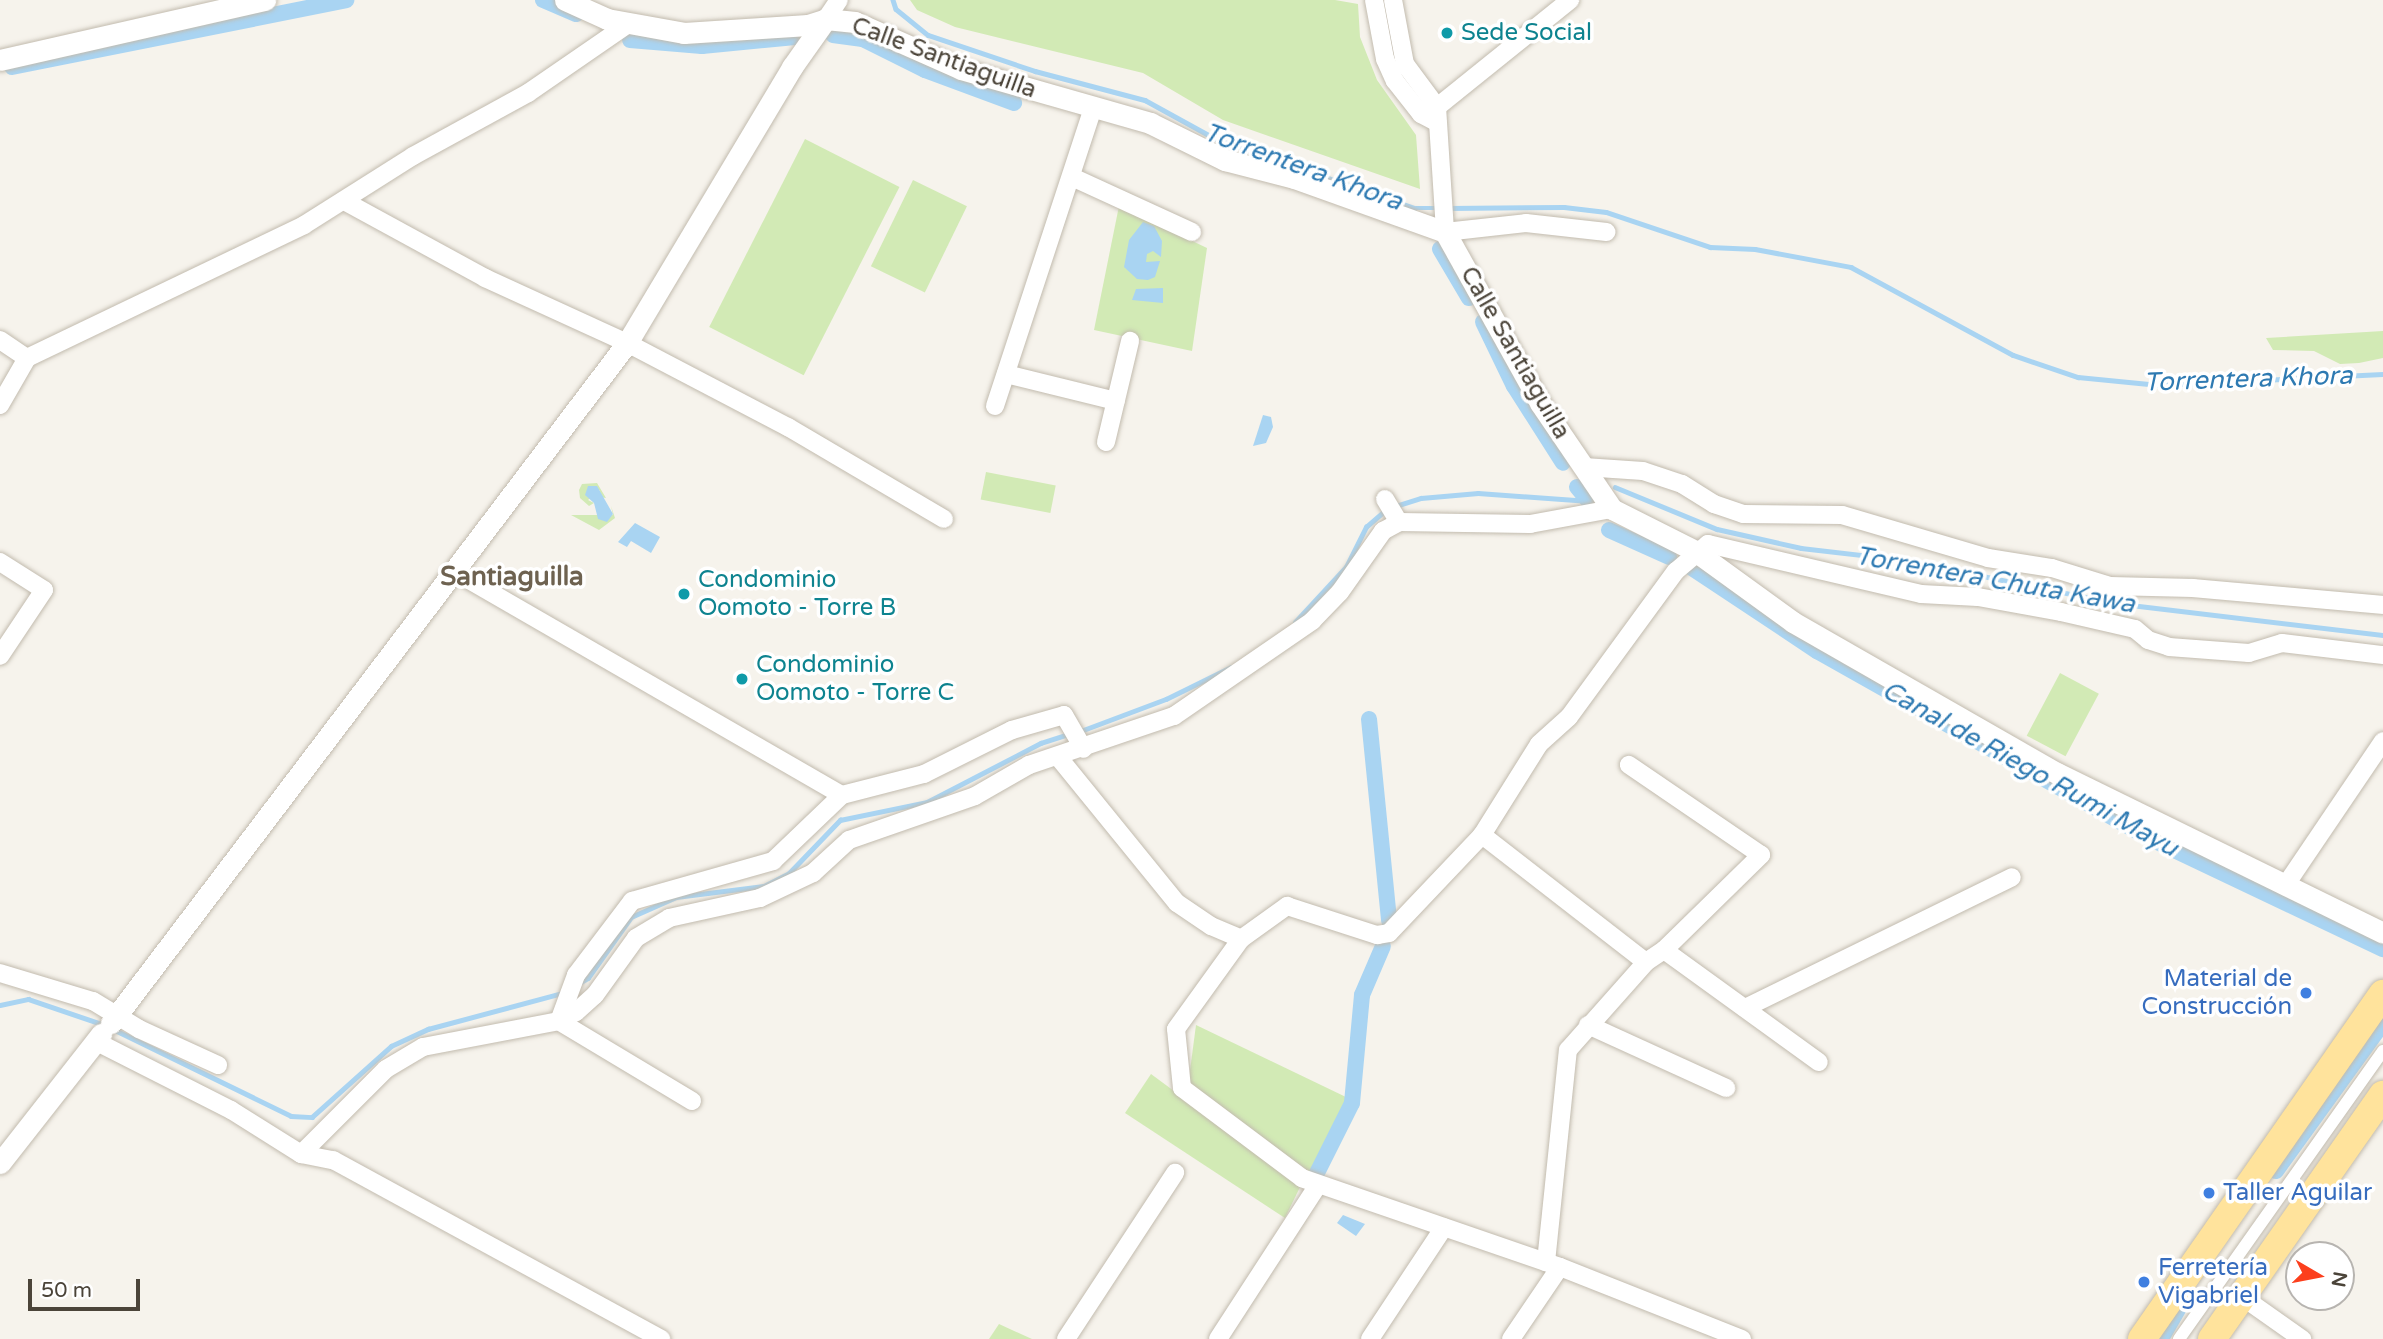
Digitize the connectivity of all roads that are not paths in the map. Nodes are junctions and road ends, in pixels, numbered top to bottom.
1 (265, 0) edge
2 (565, 0) edge
3 (839, 0) edge
4 (1374, 0) edge
5 (1392, 0) edge
6 (1570, 0) edge
7 (826, 19) junction
8 (628, 24) junction
9 (0, 60) edge
10 (1093, 108) junction
11 (1438, 115) junction
12 (1072, 177) junction
13 (344, 201) junction
14 (1444, 228) junction
15 (1192, 232) dead end
16 (1606, 232) dead end
17 (0, 340) edge
18 (1130, 341) dead end
19 (627, 343) junction
20 (27, 358) junction
21 (1006, 374) junction
22 (1116, 401) junction
23 (0, 405) edge
24 (995, 407) dead end
25 (1106, 442) dead end
26 (1586, 470) junction
27 (1607, 502) junction
28 (944, 519) dead end
29 (1695, 551) junction
30 (0, 562) edge
31 (457, 573) junction
32 (2383, 605) edge
33 (2383, 655) edge
34 (0, 656) edge
35 (2383, 741) edge
36 (1084, 748) junction
37 (1059, 758) junction
38 (1629, 765) dead end
39 (842, 795) junction
40 (1482, 835) junction
41 (2012, 877) dead end
42 (2285, 886) junction
43 (2383, 933) edge
44 (1241, 939) junction
45 (1664, 950) junction
46 (1646, 962) junction
47 (0, 973) edge
48 (2383, 994) edge
49 (1745, 1008) junction
50 (559, 1021) junction
51 (1588, 1025) junction
52 (107, 1028) junction
53 (2383, 1051) edge
54 (1819, 1062) dead end
55 (218, 1065) dead end
56 (1726, 1088) dead end
57 (2383, 1095) edge
58 (692, 1101) dead end
59 (302, 1154) junction
60 (0, 1163) edge
61 (1175, 1173) dead end
62 (1318, 1185) junction
63 (1444, 1227) junction
64 (1553, 1265) junction
65 (2241, 1296) junction
66 (661, 1339) edge
67 (1066, 1339) edge
68 (1218, 1339) edge
69 (1370, 1339) edge
70 (1511, 1339) edge
71 (1742, 1339) edge
72 (2142, 1339) edge
73 (2179, 1339) edge
74 (2212, 1339) edge
75 (2302, 1339) edge

1 - 9 street
2 - 8 street, Calle Santiaguilla
3 - 7 street
4 - 11 street
5 - 11 street
6 - 11 street
7 - 8 street, Calle Santiaguilla
7 - 10 street, Calle Santiaguilla
7 - 19 street
8 - 13 street
10 - 12 street
10 - 14 street, Calle Santiaguilla
11 - 14 street
12 - 15 street
12 - 21 street
13 - 19 street
13 - 20 street
14 - 16 street
14 - 26 street, Calle Santiaguilla
17 - 20 street
18 - 22 street
19 - 28 street
19 - 31 street
20 - 23 street
21 - 22 street
21 - 24 street
22 - 25 street
26 - 27 street, Calle Santiaguilla
26 - 32 street
27 - 29 street, Calle Santiaguilla
27 - 36 street
29 - 33 street
29 - 40 street
29 - 42 street, Calle Santiaguilla
30 - 34 street
31 - 39 street
31 - 52 street
35 - 42 street
36 - 37 street
36 - 39 street
37 - 44 street
37 - 50 street
38 - 45 street
39 - 50 street
40 - 44 street
40 - 46 street
41 - 49 street
42 - 43 street, Calle Santiaguilla
44 - 62 street
45 - 46 street
45 - 49 street
46 - 51 street
47 - 52 street
48 - 72 main road
49 - 54 street
50 - 58 street
50 - 59 street
51 - 56 street
51 - 64 street
52 - 55 street
52 - 59 street
52 - 60 street
53 - 73 street
57 - 65 main road
59 - 66 street
61 - 67 street
62 - 63 street
62 - 68 street
63 - 64 street
63 - 69 street
64 - 70 street
64 - 71 street
65 - 74 main road
65 - 75 street

